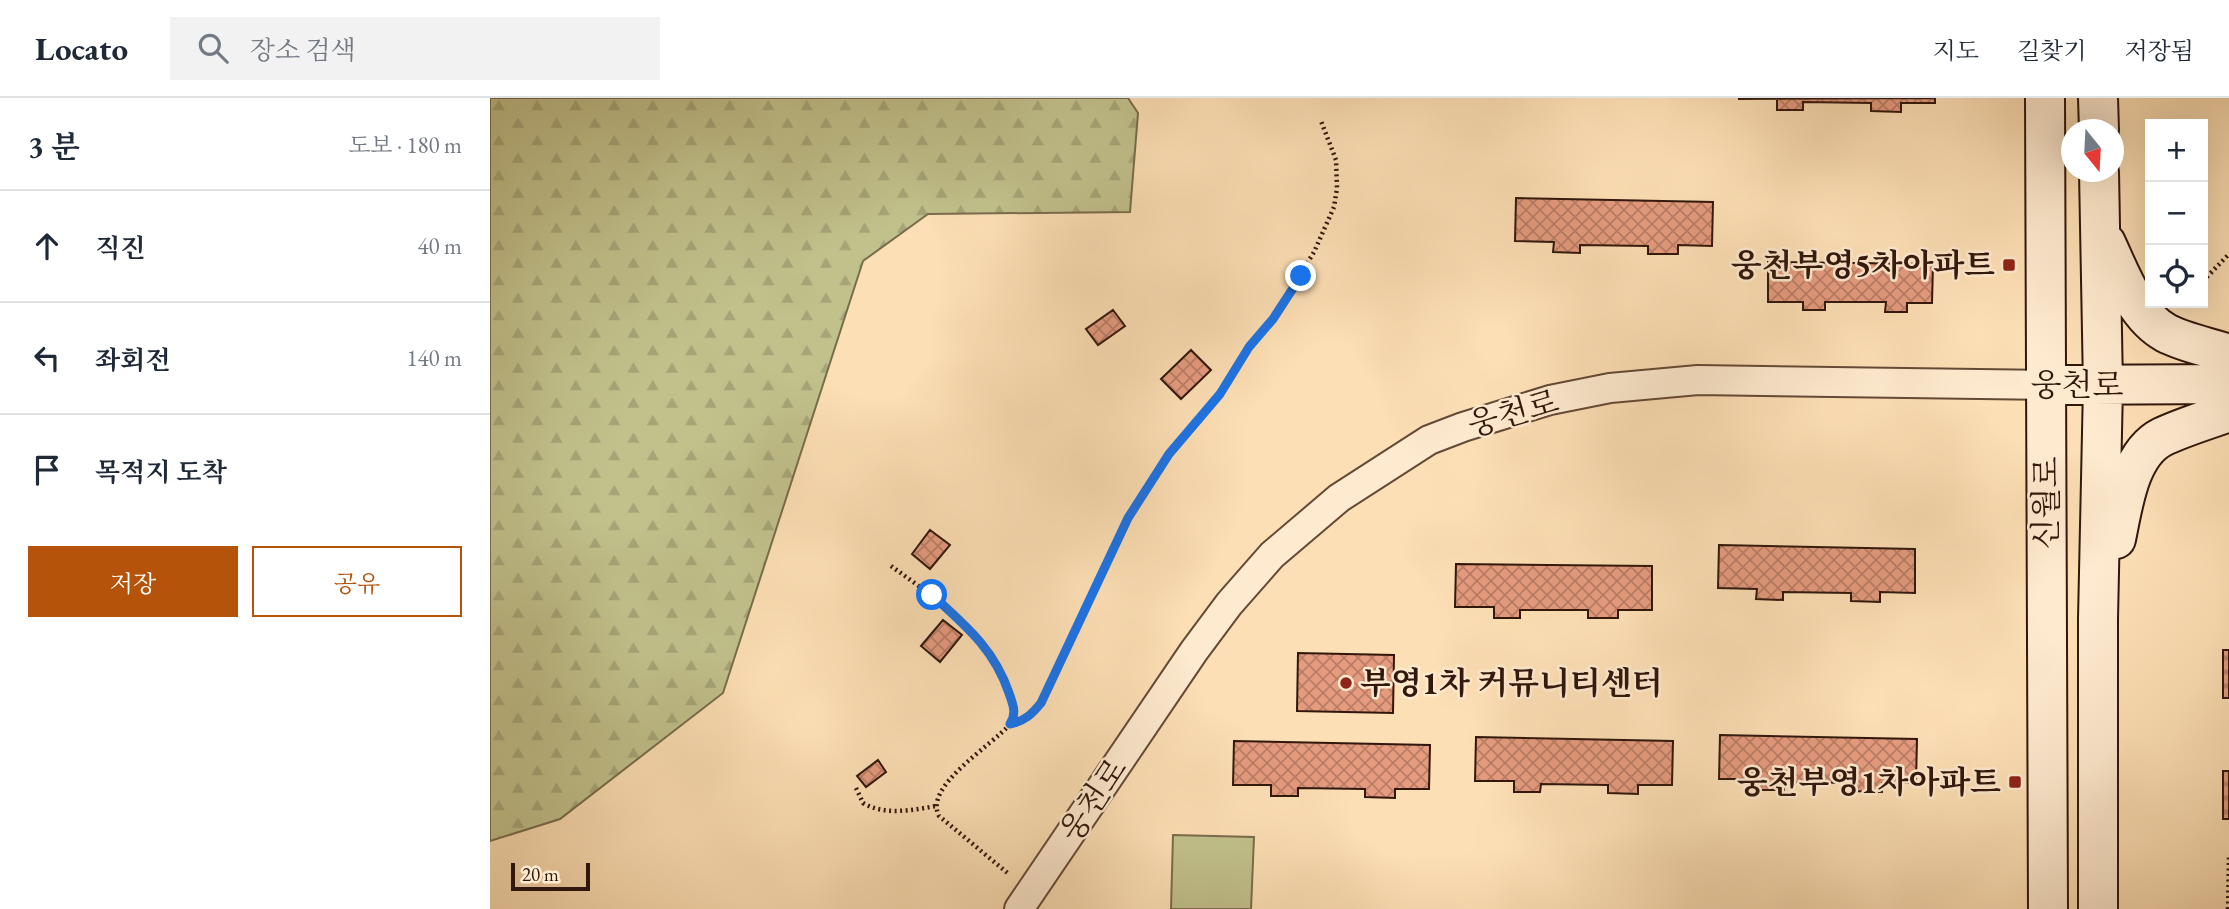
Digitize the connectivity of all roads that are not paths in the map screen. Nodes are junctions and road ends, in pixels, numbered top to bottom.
1 (2045, 98) edge
2 (2098, 98) edge
3 (2099, 119) edge
4 (2099, 182) edge
5 (2100, 229) junction
6 (2229, 354) edge
7 (2229, 384) edge
8 (2046, 385) junction
9 (2104, 386) junction
10 (2229, 412) edge
11 (2098, 619) junction
12 (1024, 900) edge
13 (2048, 909) edge
14 (2098, 909) edge

1 - 8 street, 신월로
2 - 3 street
4 - 5 street, 신월로
5 - 6 street
5 - 9 street, 신월로
7 - 9 street, 웅천로
8 - 9 street, 웅천로
8 - 12 street, 웅천로
8 - 13 street, 신월로
9 - 11 street, 신월로
10 - 11 street
11 - 14 street, 신월로

